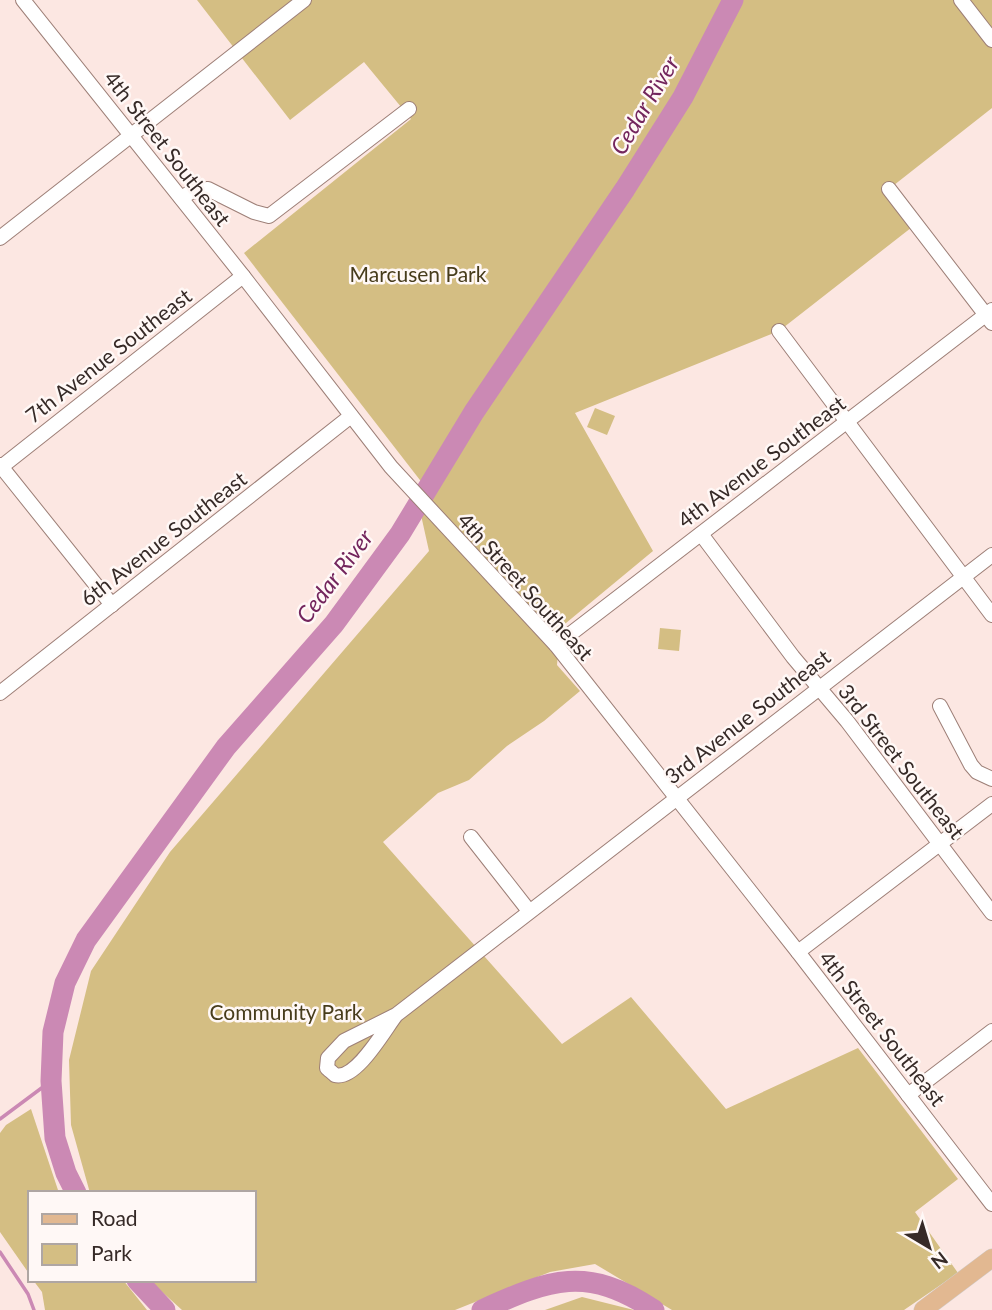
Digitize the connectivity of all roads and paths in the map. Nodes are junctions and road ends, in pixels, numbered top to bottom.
1 (23, 0) edge
2 (304, 0) edge
3 (961, 0) edge
4 (992, 40) edge
5 (409, 109) dead end
6 (131, 135) junction
7 (889, 189) dead end
8 (181, 198) junction
9 (0, 238) edge
10 (243, 276) junction
11 (990, 316) edge
12 (779, 331) dead end
13 (352, 416) junction
14 (847, 422) junction
15 (0, 467) edge
16 (701, 534) junction
17 (992, 555) edge
18 (963, 577) junction
19 (112, 606) junction
20 (992, 615) edge
21 (556, 645) junction
22 (818, 687) junction
23 (0, 694) edge
24 (940, 706) dead end
25 (992, 779) edge
26 (676, 797) junction
27 (992, 804) edge
28 (471, 837) dead end
29 (939, 844) junction
30 (529, 911) junction
31 (992, 913) edge
32 (798, 952) junction
33 (396, 1015) junction
34 (992, 1031) edge
35 (908, 1095) junction
36 (992, 1205) edge
37 (992, 1258) edge
38 (923, 1310) edge

1 - 6 street, 4th Street Southeast
2 - 6 street
3 - 4 street
5 - 8 street
6 - 8 street, 4th Street Southeast
6 - 9 street
7 - 11 street
8 - 10 street, 4th Street Southeast
10 - 13 street, 4th Street Southeast
10 - 15 street, 7th Avenue Southeast
11 - 14 street, 4th Avenue Southeast
12 - 14 street
13 - 19 street, 6th Avenue Southeast
13 - 21 street, 4th Street Southeast
14 - 16 street, 4th Avenue Southeast
14 - 18 street
15 - 19 street
16 - 21 street, 4th Avenue Southeast
16 - 22 street, 3rd Street Southeast
17 - 18 street, 3rd Avenue Southeast
18 - 20 street
18 - 22 street, 3rd Avenue Southeast
19 - 23 street, 6th Avenue Southeast
21 - 26 street, 4th Street Southeast
22 - 26 street, 3rd Avenue Southeast
22 - 29 street, 3rd Street Southeast
24 - 25 street
26 - 30 street, 3rd Avenue Southeast
26 - 32 street, 4th Street Southeast
27 - 29 street
28 - 30 street
29 - 31 street, 3rd Street Southeast
29 - 32 street
30 - 33 street, 3rd Avenue Southeast
32 - 35 street, 4th Street Southeast
33 - 33 street
34 - 35 street
35 - 36 street, 4th Street Southeast
37 - 38 main road

